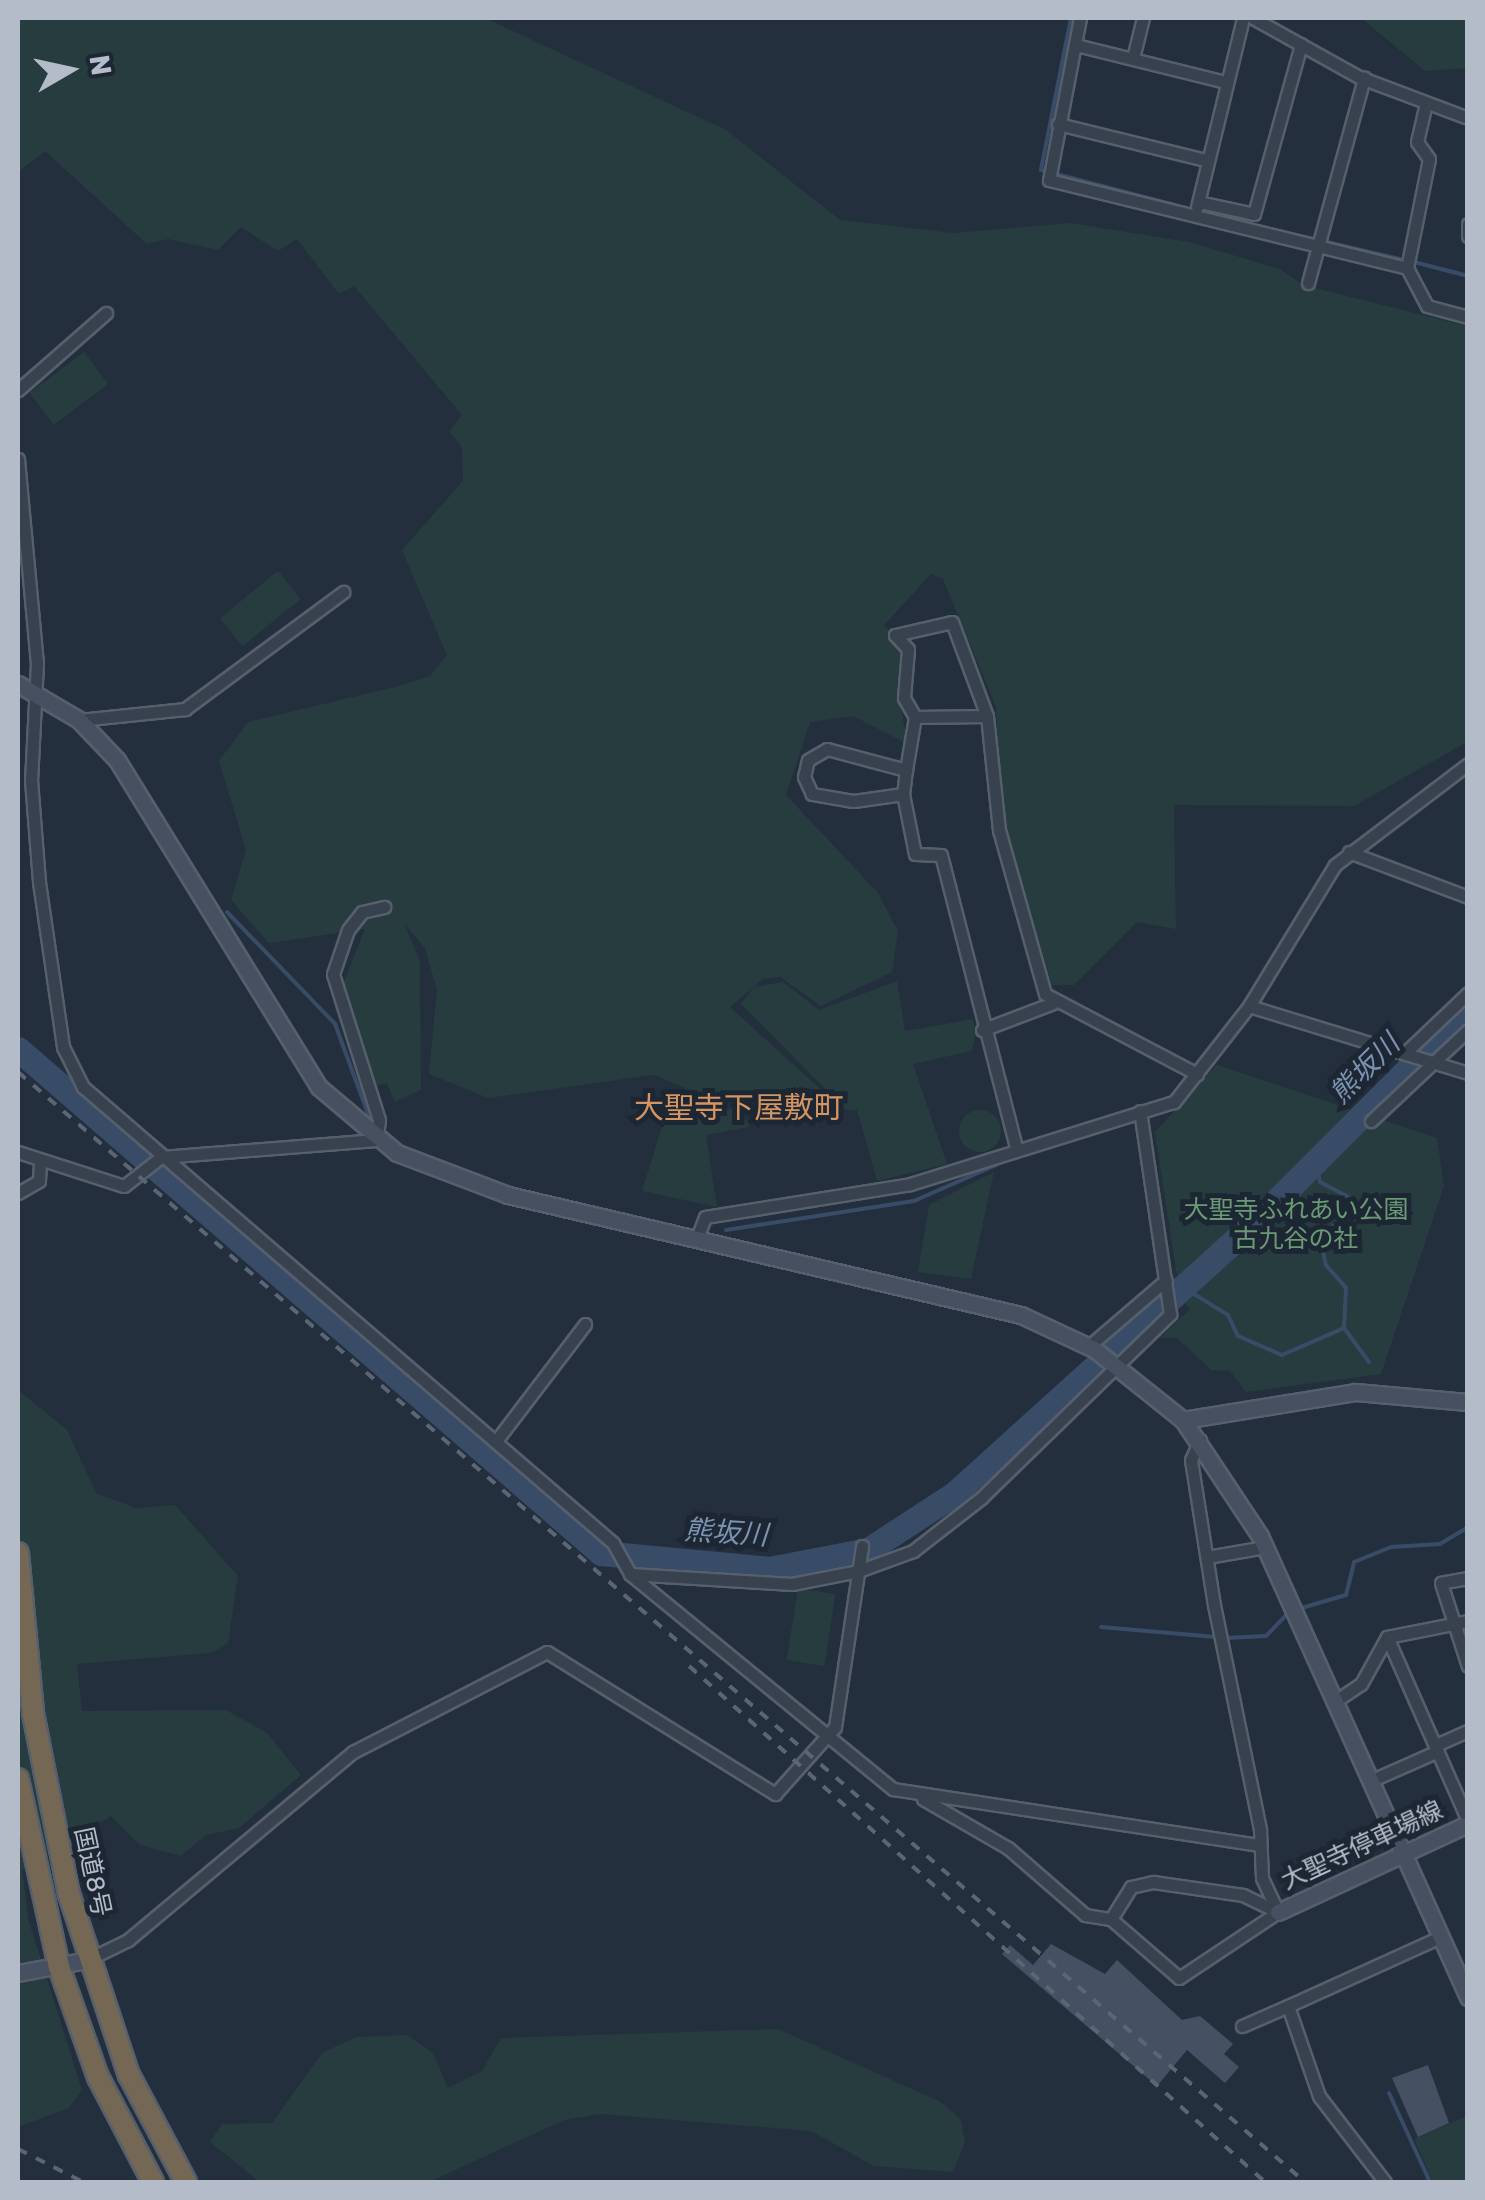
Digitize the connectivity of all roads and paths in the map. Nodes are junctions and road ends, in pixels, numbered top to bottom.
1 (1080, 18) edge
2 (1143, 18) edge
3 (1243, 18) edge
4 (1253, 18) edge
5 (1301, 44) junction
6 (1076, 45) junction
7 (1133, 58) junction
8 (1364, 78) junction
9 (1226, 82) junction
10 (1426, 104) junction
11 (1468, 118) edge
12 (1058, 124) junction
13 (1206, 160) junction
14 (1197, 208) junction
15 (1468, 224) edge
16 (1468, 236) edge
17 (1315, 246) junction
18 (1408, 268) junction
19 (1308, 283) dead end
20 (106, 314) dead end
21 (1468, 318) edge
22 (18, 390) edge
23 (18, 459) edge
24 (343, 592) dead end
25 (18, 684) edge
26 (38, 694) junction
27 (986, 716) junction
28 (915, 717) junction
29 (79, 720) junction
30 (1468, 764) edge
31 (906, 770) junction
32 (24, 786) edge
33 (903, 794) junction
34 (1349, 852) junction
35 (1468, 897) edge
36 (384, 906) dead end
37 (1468, 993) edge
38 (1052, 1004) junction
39 (1248, 1006) junction
40 (982, 1030) junction
41 (1468, 1030) edge
42 (1408, 1054) junction
43 (1431, 1063) junction
44 (1468, 1073) edge
45 (1197, 1074) junction
46 (1140, 1111) junction
47 (1371, 1120) dead end
48 (376, 1140) junction
49 (1016, 1147) junction
50 (18, 1152) edge
51 (40, 1160) junction
52 (154, 1161) junction
53 (18, 1193) edge
54 (698, 1238) junction
55 (1166, 1282) junction
56 (585, 1324) dead end
57 (1092, 1348) junction
58 (1121, 1366) junction
59 (1468, 1402) edge
60 (1183, 1420) junction
61 (496, 1440) junction
62 (1200, 1440) junction
63 (862, 1546) dead end
64 (1265, 1547) junction
65 (18, 1553) edge
66 (1206, 1557) junction
67 (628, 1571) junction
68 (858, 1571) junction
69 (1468, 1578) edge
70 (1468, 1621) edge
71 (1448, 1624) junction
72 (1387, 1637) junction
73 (1468, 1666) edge
74 (1334, 1702) junction
75 (1468, 1730) edge
76 (827, 1736) junction
77 (1437, 1748) junction
78 (18, 1779) edge
79 (1370, 1782) junction
80 (924, 1799) junction
81 (1468, 1822) edge
82 (1260, 1844) junction
83 (1402, 1855) junction
84 (1278, 1912) junction
85 (1111, 1919) junction
86 (1440, 1937) junction
87 (87, 1960) junction
88 (59, 1967) junction
89 (18, 1973) edge
90 (1468, 1997) edge
91 (1288, 2006) junction
92 (1242, 2026) dead end
93 (153, 2182) edge
94 (186, 2182) edge
95 (1385, 2182) edge

1 - 6 street
2 - 7 street
3 - 9 street
4 - 5 street
5 - 8 street
5 - 14 street
6 - 7 street
6 - 12 street
7 - 9 street
8 - 10 street
8 - 17 street
9 - 13 street
10 - 11 street
10 - 18 street
12 - 13 street
12 - 14 street
13 - 14 street
14 - 17 street
15 - 16 street
17 - 18 street
17 - 19 street
18 - 21 street
20 - 22 street
23 - 26 street
24 - 29 street
25 - 26 street
26 - 29 street
26 - 32 street
27 - 28 street
27 - 28 street
27 - 38 street
28 - 31 street
29 - 48 street
30 - 34 street
31 - 33 street
31 - 33 street
32 - 52 street
33 - 40 street
34 - 35 street
34 - 39 street
36 - 48 street
37 - 42 street
38 - 40 street
38 - 45 street
39 - 42 street
39 - 45 street
40 - 49 street
41 - 43 street
42 - 43 street
43 - 44 street
43 - 47 street
45 - 46 street
46 - 49 street
46 - 55 street
48 - 52 street
48 - 54 street
49 - 54 street
50 - 51 street
51 - 52 street
51 - 53 street
52 - 61 street
54 - 57 street
55 - 57 street
55 - 58 street
56 - 61 street
57 - 58 street
58 - 60 street
58 - 68 street
59 - 60 street
60 - 62 street
61 - 67 street
62 - 64 street
62 - 66 street
63 - 68 street
64 - 66 street
64 - 74 street
65 - 87 highway, 国道8号
66 - 82 street
67 - 68 street
67 - 76 street
68 - 76 street
69 - 71 street
70 - 71 street
71 - 72 street
71 - 73 street
72 - 74 street
72 - 77 street
74 - 79 street
75 - 77 street
76 - 80 street
76 - 87 street
77 - 79 street
77 - 81 street
78 - 88 highway
79 - 83 street
80 - 82 street
80 - 85 street
81 - 83 street, 大聖寺停車場線
82 - 84 street
83 - 84 street, 大聖寺停車場線
83 - 86 street
84 - 85 street
84 - 85 street
86 - 90 street
86 - 91 street
87 - 88 street
87 - 94 highway, 国道8号
88 - 89 street
88 - 93 highway
91 - 92 street
91 - 95 street

